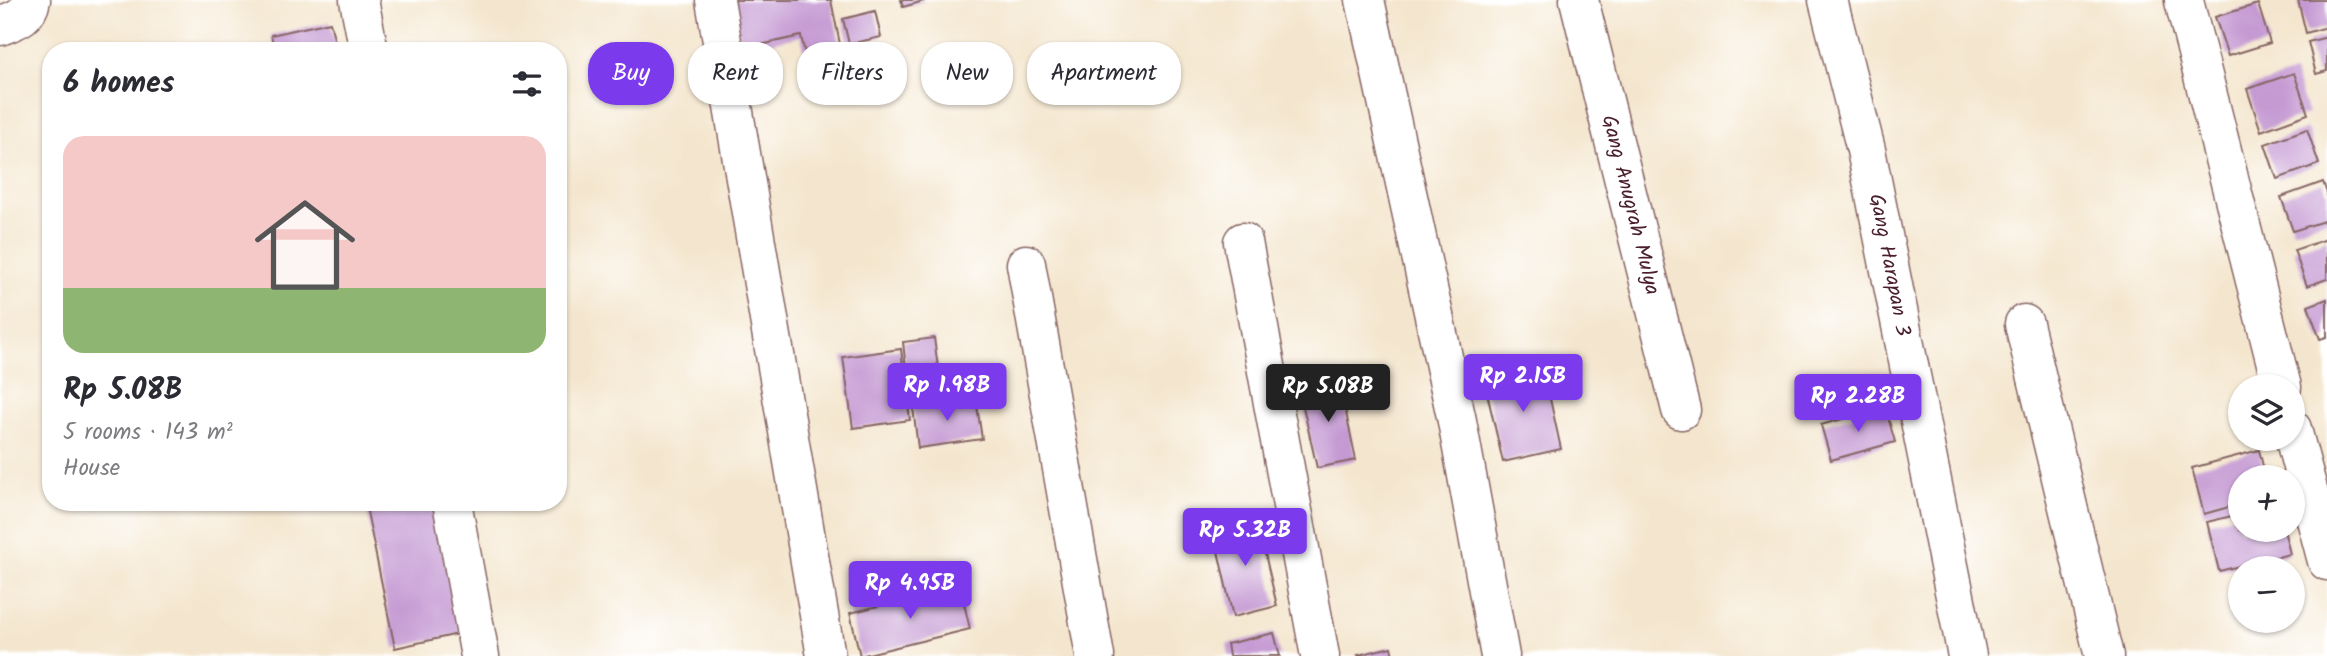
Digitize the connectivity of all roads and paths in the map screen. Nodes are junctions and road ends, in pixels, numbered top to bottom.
1 (31, 0) edge
2 (359, 0) edge
3 (715, 0) edge
4 (1365, 0) edge
5 (1579, 0) edge
6 (1828, 0) edge
7 (2184, 1) edge
8 (0, 26) edge
9 (367, 42) edge
10 (1243, 242) dead end
11 (1026, 264) dead end
12 (2024, 324) dead end
13 (2279, 374) edge
14 (1681, 411) dead end
15 (2306, 446) edge
16 (454, 511) edge
17 (2327, 561) edge
18 (480, 656) edge
19 (826, 656) edge
20 (1095, 656) edge
21 (1320, 656) edge
22 (1500, 656) edge
23 (1967, 656) edge
24 (2104, 656) edge

1 - 8 street
2 - 9 street
3 - 19 street
4 - 22 street
5 - 14 street, Gang Anugrah Mulya
6 - 23 street, Gang Harapan 3
7 - 13 street
10 - 21 street
11 - 20 street
12 - 24 street
15 - 17 street
16 - 18 street

